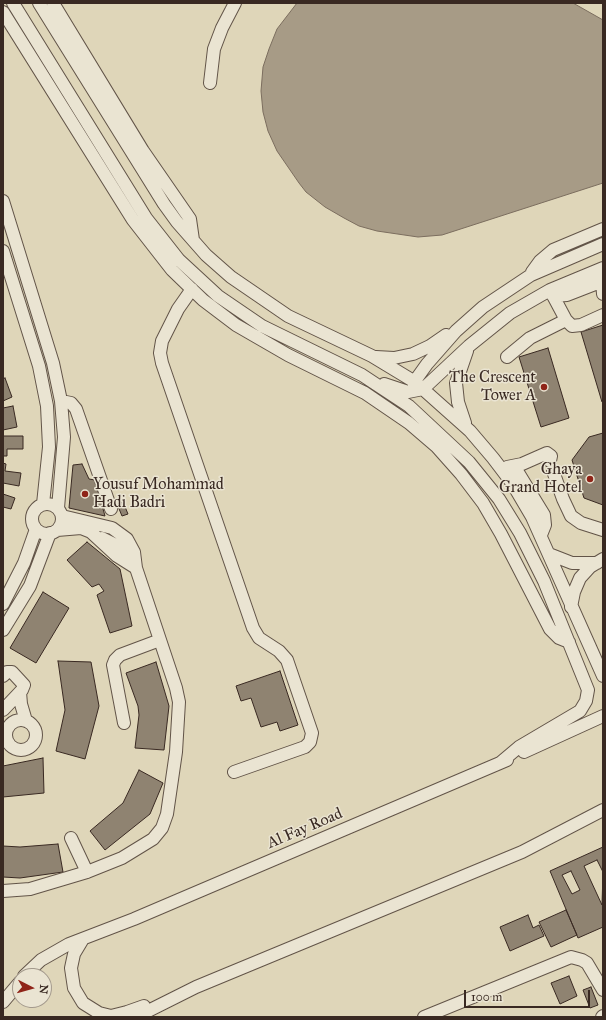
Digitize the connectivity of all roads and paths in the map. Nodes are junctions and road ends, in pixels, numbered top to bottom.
1 (13, 3) edge
2 (39, 3) edge
3 (53, 3) edge
4 (235, 3) edge
5 (3, 12) edge
6 (210, 83) dead end
7 (87, 124) junction
8 (76, 131) junction
9 (126, 199) junction
10 (3, 201) edge
11 (603, 229) edge
12 (193, 240) junction
13 (603, 244) edge
14 (3, 251) edge
15 (603, 268) edge
16 (531, 275) junction
17 (602, 281) edge
18 (192, 290) junction
19 (552, 293) junction
20 (603, 294) edge
21 (603, 315) edge
22 (468, 320) junction
23 (566, 320) junction
24 (469, 346) junction
25 (372, 356) junction
26 (507, 357) dead end
27 (362, 375) junction
28 (417, 388) junction
29 (61, 401) junction
30 (425, 419) junction
31 (470, 431) junction
32 (64, 437) junction
33 (85, 437) junction
34 (514, 466) junction
35 (500, 467) junction
36 (43, 504) junction
37 (111, 509) dead end
38 (60, 512) junction
39 (36, 529) junction
40 (603, 530) edge
41 (118, 531) junction
42 (53, 532) junction
43 (96, 535) junction
44 (541, 535) junction
45 (113, 543) junction
46 (549, 554) junction
47 (600, 561) edge
48 (136, 568) junction
49 (3, 604) edge
50 (571, 607) junction
51 (3, 630) edge
52 (160, 640) junction
53 (569, 642) junction
54 (3, 676) edge
55 (603, 676) edge
56 (20, 692) junction
57 (7, 706) edge
58 (603, 716) edge
59 (22, 721) junction
60 (124, 723) dead end
61 (6, 744) edge
62 (500, 763) junction
63 (234, 772) dead end
64 (603, 810) edge
65 (603, 818) edge
66 (576, 823) junction
67 (71, 838) dead end
68 (87, 872) junction
69 (30, 889) junction
70 (3, 891) edge
71 (3, 898) edge
72 (83, 939) junction
73 (33, 968) edge
74 (196, 987) junction
75 (603, 990) edge
76 (12, 991) edge
77 (3, 1002) edge
78 (136, 1017) edge
79 (424, 1017) edge

1 - 7 street
2 - 12 street
3 - 12 street
4 - 6 street
5 - 8 street
7 - 8 street
7 - 9 street
8 - 9 street
9 - 18 street
9 - 27 street
10 - 29 street
11 - 16 street
12 - 25 street
13 - 16 street
14 - 36 street
15 - 19 street
16 - 22 street
17 - 19 street
17 - 20 street
18 - 53 street
18 - 63 street
19 - 23 street
19 - 24 street
21 - 23 street
22 - 25 street
22 - 28 street
23 - 26 street
24 - 28 street
24 - 31 street
25 - 28 street
27 - 28 street
27 - 30 street
28 - 30 street
28 - 31 street
29 - 32 street
29 - 33 street
30 - 53 street
31 - 35 street
32 - 33 street
32 - 38 street
33 - 37 street
34 - 35 street
34 - 40 street
34 - 44 street
35 - 44 street
36 - 38 street
36 - 39 street
38 - 41 street
38 - 42 street
39 - 42 street
39 - 49 street
41 - 45 street
41 - 48 street
42 - 43 street
42 - 51 street
43 - 45 street
43 - 48 street
44 - 46 street
45 - 48 street
46 - 47 street
46 - 50 street
47 - 50 street
48 - 52 street
50 - 55 street
52 - 60 street
52 - 68 street
53 - 62 street
54 - 56 street
56 - 57 street
56 - 59 street
57 - 59 street
58 - 62 street, Al Fay Road
59 - 61 street
59 - 61 street
62 - 72 street, Al Fay Road
64 - 66 street
65 - 66 street
66 - 74 street
67 - 68 street
68 - 69 street
69 - 70 street
69 - 71 street
72 - 73 street, Al Fay Road
72 - 74 street
74 - 78 street
75 - 79 street
76 - 77 street

